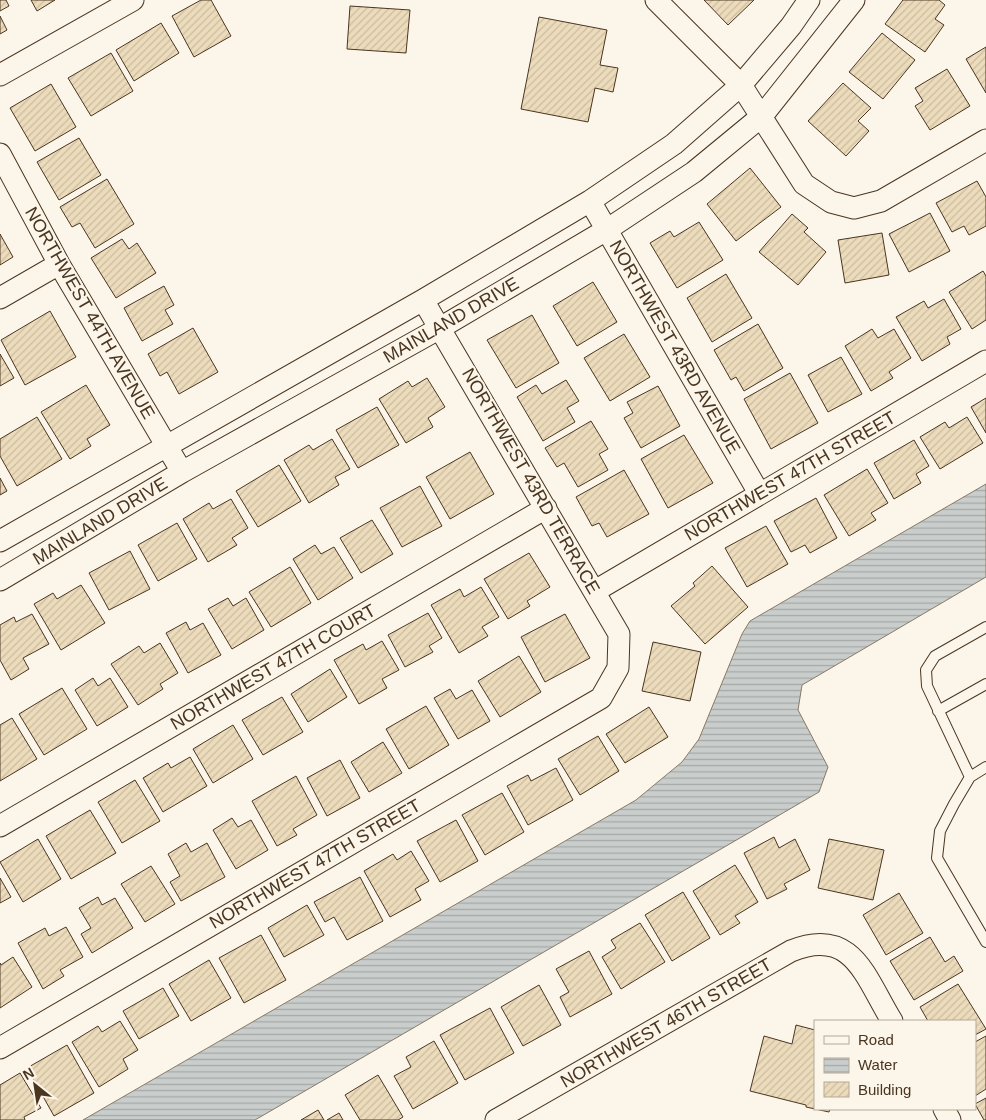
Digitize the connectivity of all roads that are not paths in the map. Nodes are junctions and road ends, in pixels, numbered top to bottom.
1 (133, 0) edge
2 (656, 0) edge
3 (809, 0) edge
4 (854, 0) edge
5 (0, 75) edge
6 (741, 85) junction
7 (762, 116) junction
8 (986, 140) edge
9 (0, 154) edge
10 (590, 201) junction
11 (608, 230) junction
12 (59, 264) junction
13 (0, 298) edge
14 (423, 300) junction
15 (440, 328) junction
16 (986, 361) edge
17 (166, 445) junction
18 (182, 472) junction
19 (759, 493) junction
20 (546, 508) junction
21 (0, 542) edge
22 (0, 580) edge
23 (596, 591) junction
24 (986, 627) edge
25 (618, 668) joint
26 (986, 684) edge
27 (938, 711) junction
28 (986, 768) edge
29 (970, 777) junction
30 (0, 826) edge
31 (986, 942) edge
32 (891, 1020) edge
33 (0, 1048) edge
34 (496, 1120) edge

1 - 5 street
2 - 6 street
3 - 6 street, MAINLAND DRIVE
4 - 7 street, MAINLAND DRIVE
6 - 7 street
6 - 10 street, MAINLAND DRIVE
7 - 8 street
7 - 11 street, MAINLAND DRIVE
9 - 12 street, NORTHWEST 44TH AVENUE
10 - 11 street, NORTHWEST 43RD AVENUE
10 - 14 street, MAINLAND DRIVE
11 - 15 street, MAINLAND DRIVE
11 - 19 street, NORTHWEST 43RD AVENUE
12 - 13 street
12 - 17 street, NORTHWEST 44TH AVENUE
14 - 15 street, NORTHWEST 43RD TERRACE
14 - 17 street, MAINLAND DRIVE
15 - 18 street, MAINLAND DRIVE
15 - 20 street, NORTHWEST 43RD TERRACE
16 - 19 street, NORTHWEST 47TH STREET
17 - 18 street, NORTHWEST 44TH AVENUE
17 - 21 street, MAINLAND DRIVE
18 - 22 street, MAINLAND DRIVE
19 - 23 street, NORTHWEST 47TH STREET
20 - 23 street, NORTHWEST 43RD TERRACE
20 - 30 street, NORTHWEST 47TH COURT
23 - 25 street, NORTHWEST 43RD TERRACE
24 - 27 lane
25 - 33 street, NORTHWEST 47TH STREET
26 - 27 lane
27 - 29 lane
28 - 29 lane
29 - 31 lane
32 - 34 street, NORTHWEST 46TH STREET

